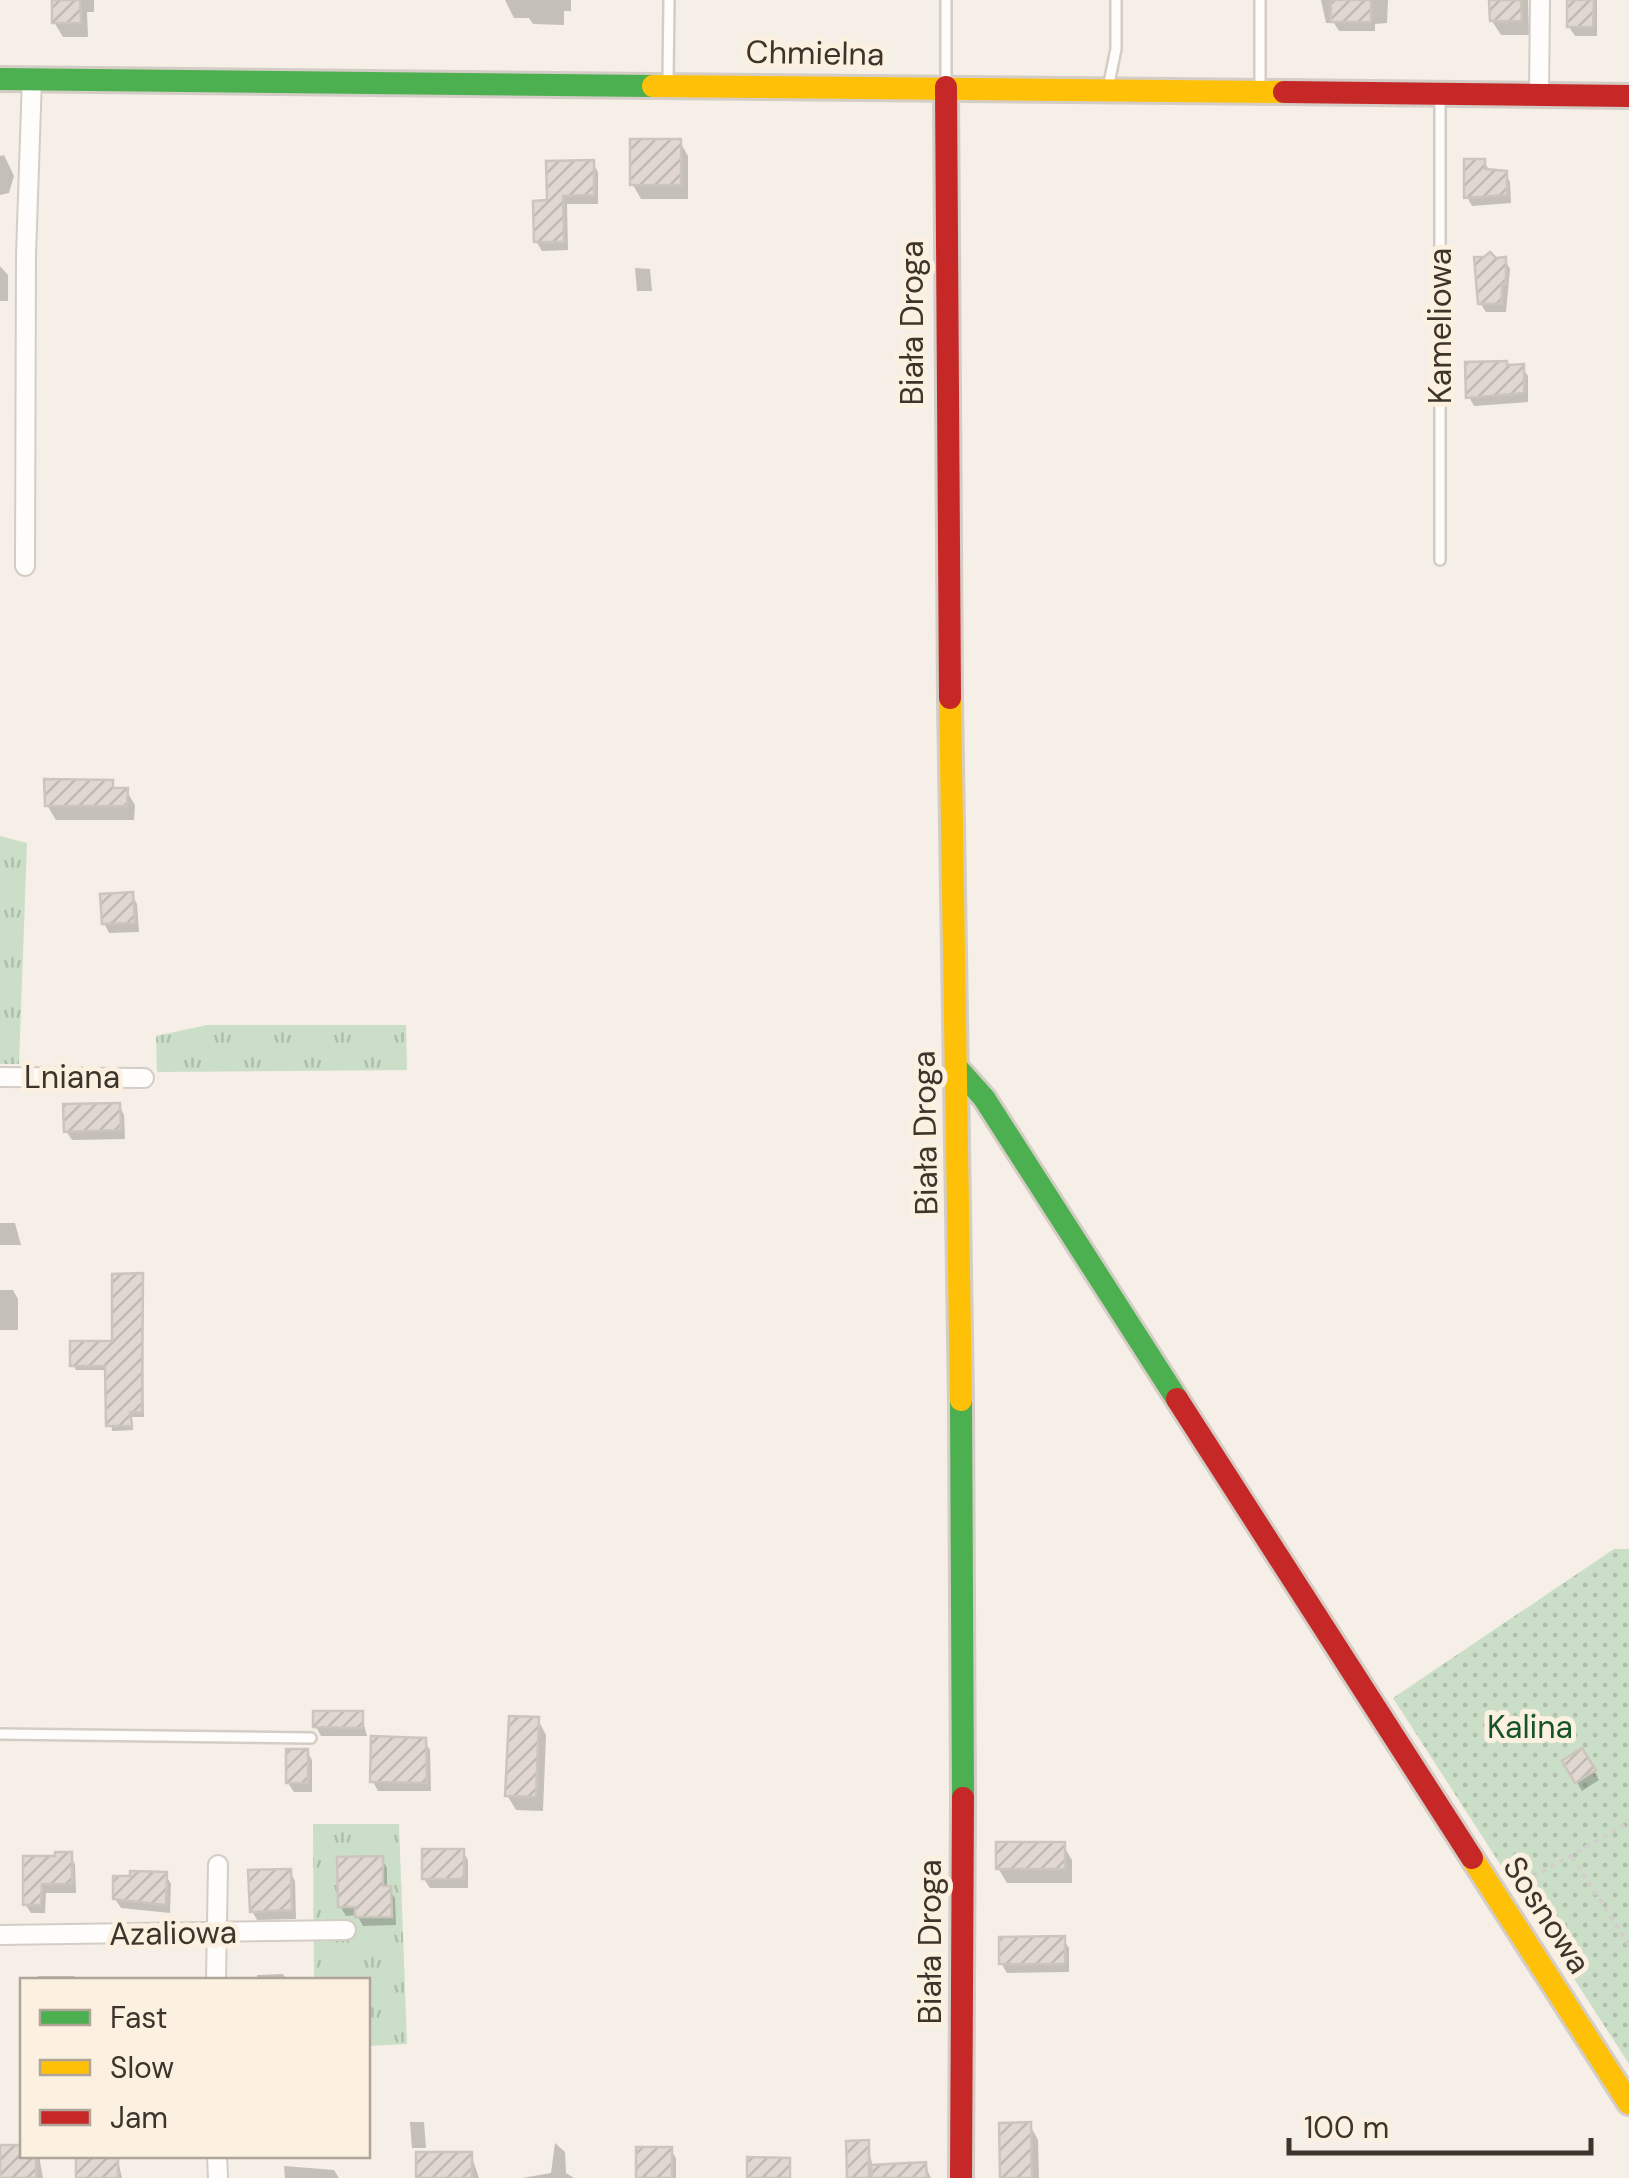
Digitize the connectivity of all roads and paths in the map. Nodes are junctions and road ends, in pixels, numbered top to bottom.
1 (668, 0) edge
2 (946, 0) edge
3 (1116, 0) edge
4 (1260, 0) edge
5 (1540, 0) edge
6 (32, 78) junction
7 (0, 79) edge
8 (668, 84) junction
9 (946, 87) junction
10 (1108, 88) junction
11 (1260, 90) junction
12 (1440, 92) junction
13 (1540, 95) junction
14 (1629, 96) edge
15 (1440, 560) dead end
16 (25, 566) dead end
17 (958, 1069) junction
18 (0, 1077) edge
19 (144, 1078) dead end
20 (0, 1734) edge
21 (311, 1738) dead end
22 (1629, 1822) edge
23 (1572, 1857) junction
24 (218, 1865) dead end
25 (1497, 1896) junction
26 (346, 1930) dead end
27 (215, 1932) junction
28 (0, 1935) edge
29 (1629, 1945) edge
30 (216, 1978) edge
31 (1629, 2103) edge
32 (961, 2178) edge

1 - 8 lane
2 - 9 lane
3 - 10 lane
4 - 11 lane
5 - 13 street
6 - 7 street, Chmielna
6 - 8 street, Chmielna
6 - 16 street
8 - 9 street, Chmielna
9 - 10 street, Chmielna
9 - 17 street, Biała Droga
10 - 11 street, Chmielna
11 - 12 street, Chmielna
12 - 13 street, Chmielna
12 - 15 lane, Kameliowa
13 - 14 street, Chmielna
17 - 25 street, Sosnowa
17 - 32 street, Biała Droga
18 - 19 street, Lniana
20 - 21 lane
22 - 23 path
23 - 25 path
23 - 29 path
24 - 27 street
25 - 31 street, Sosnowa
26 - 27 street, Azaliowa
27 - 28 street, Azaliowa
27 - 30 street

